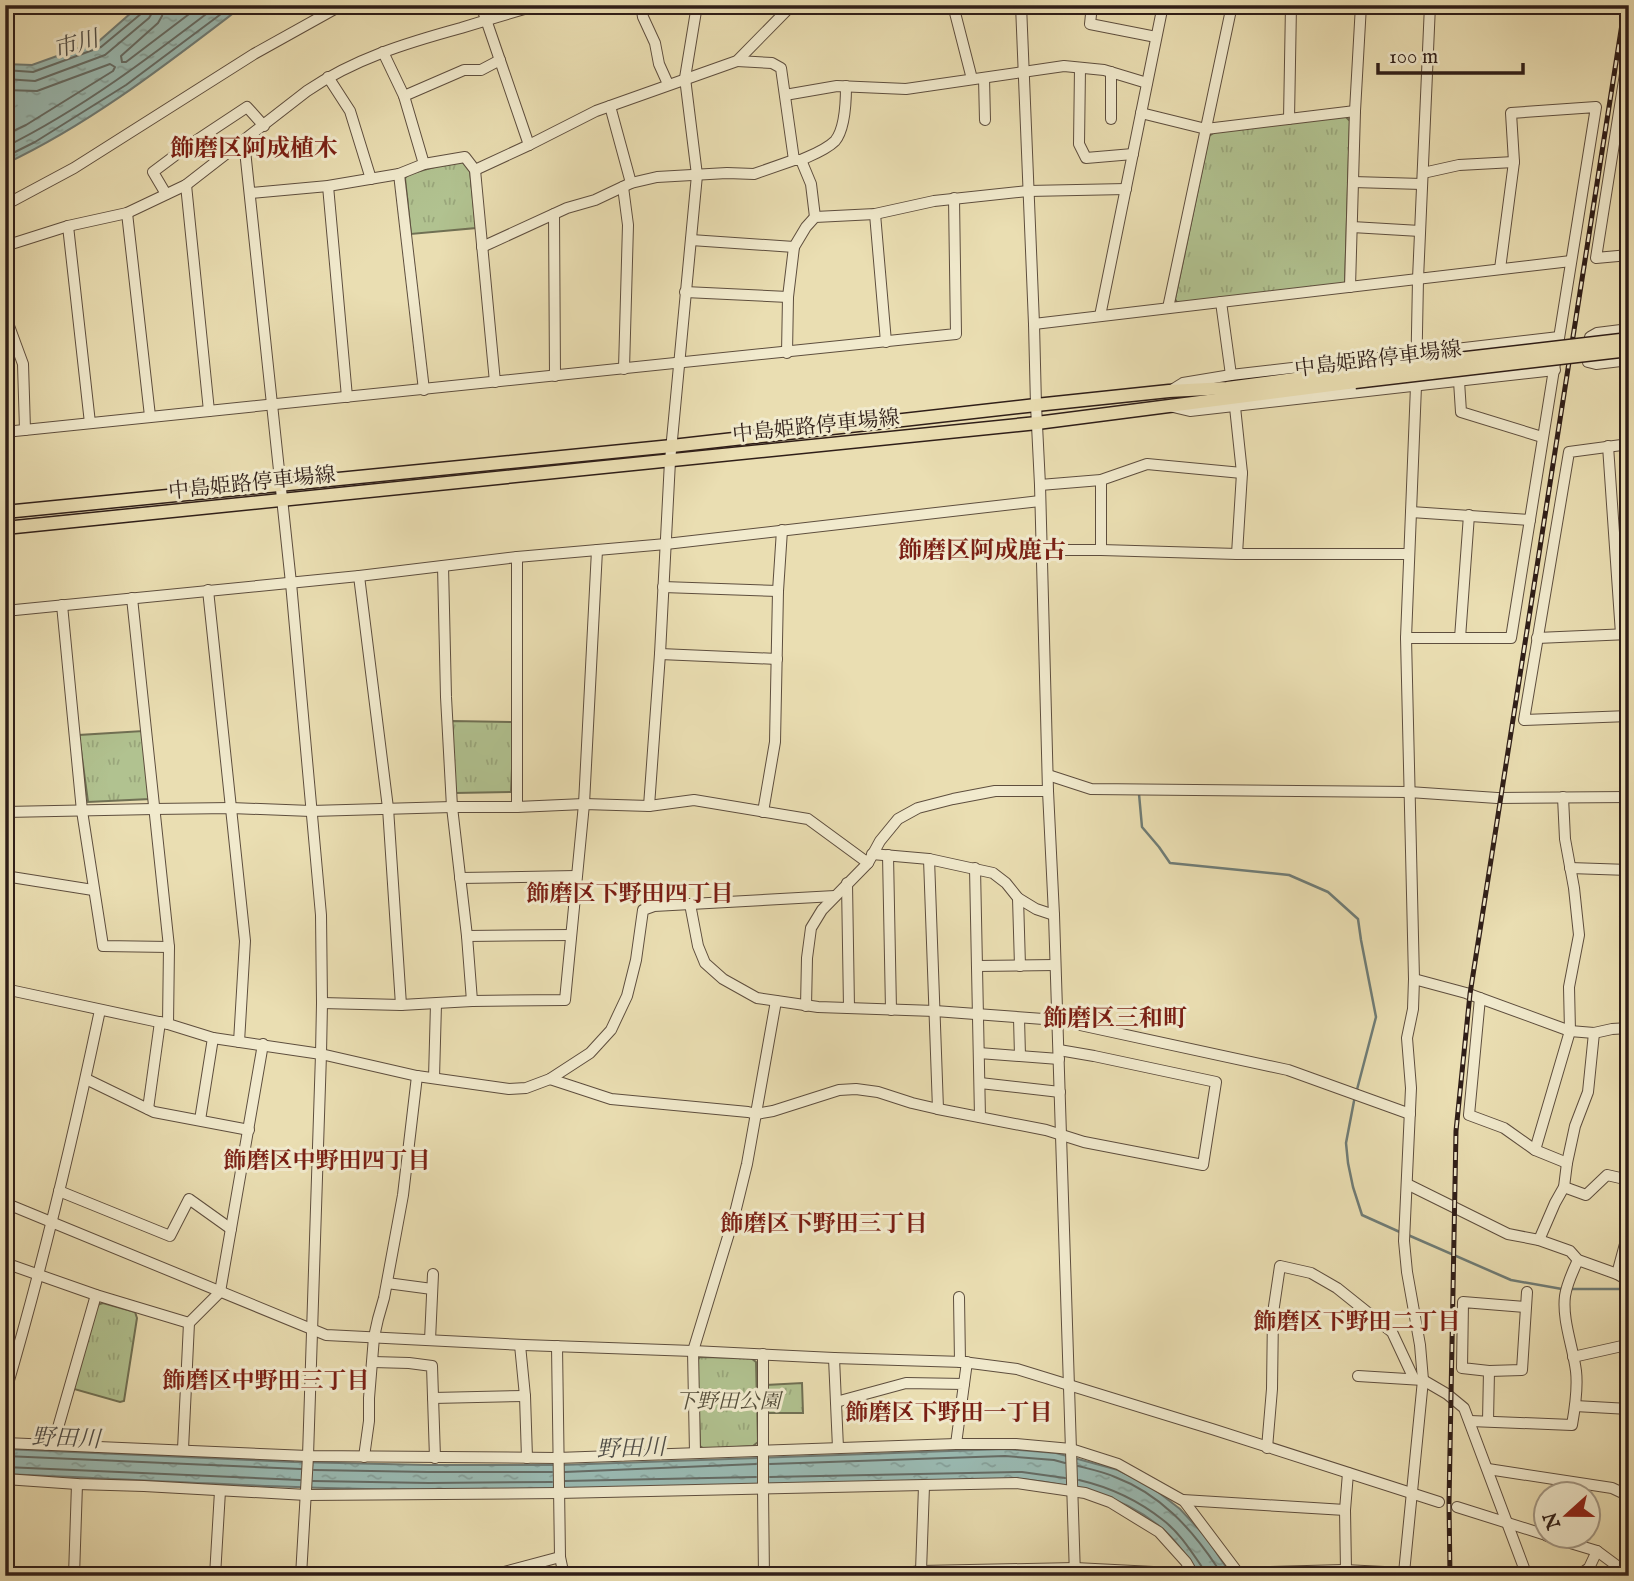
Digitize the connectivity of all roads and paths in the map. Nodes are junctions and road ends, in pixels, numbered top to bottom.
1 (342, 5) edge
2 (481, 5) edge
3 (539, 5) edge
4 (641, 5) edge
5 (697, 5) edge
6 (793, 5) edge
7 (953, 5) edge
8 (1021, 5) edge
9 (1092, 5) edge
10 (1163, 5) edge
11 (1232, 5) edge
12 (1291, 5) edge
13 (1361, 5) edge
14 (1430, 5) edge
15 (486, 21) junction
16 (1156, 37) junction
17 (383, 51) junction
18 (500, 60) junction
19 (737, 61) junction
20 (1080, 68) junction
21 (1024, 72) junction
22 (1111, 72) junction
23 (1629, 75) edge
24 (328, 77) junction
25 (685, 78) junction
26 (984, 78) junction
27 (972, 79) junction
28 (1147, 83) junction
29 (668, 84) junction
30 (846, 86) junction
31 (785, 95) junction
32 (404, 96) junction
33 (610, 106) junction
34 (1355, 111) junction
35 (1141, 113) junction
36 (1111, 119) dead end
37 (1289, 119) junction
38 (985, 120) dead end
39 (264, 125) junction
40 (1206, 129) junction
41 (244, 141) junction
42 (529, 145) junction
43 (1133, 154) junction
44 (797, 160) junction
45 (1514, 162) junction
46 (424, 164) junction
47 (475, 170) junction
48 (399, 174) junction
49 (697, 175) junction
50 (371, 178) junction
51 (1423, 179) junction
52 (1353, 182) junction
53 (627, 185) junction
54 (186, 186) junction
55 (328, 186) junction
56 (1126, 189) junction
57 (1028, 191) junction
58 (251, 193) junction
59 (166, 194) junction
60 (954, 198) junction
61 (5, 205) edge
62 (127, 213) junction
63 (554, 214) junction
64 (876, 214) junction
65 (815, 217) junction
66 (68, 226) junction
67 (1352, 227) junction
68 (1420, 231) junction
69 (691, 240) junction
70 (5, 246) edge
71 (482, 247) junction
72 (794, 247) junction
73 (1629, 255) edge
74 (1571, 261) junction
75 (1500, 269) junction
76 (1418, 279) junction
77 (1350, 287) junction
78 (685, 292) junction
79 (788, 297) junction
80 (1221, 302) junction
81 (1168, 308) junction
82 (5, 315) edge
83 (1100, 316) junction
84 (1034, 324) junction
85 (1629, 329) edge
86 (1559, 337) junction
87 (1629, 338) edge
88 (886, 342) junction
89 (1629, 350) edge
90 (787, 353) junction
91 (1417, 353) junction
92 (1629, 360) edge
93 (678, 364) junction
94 (624, 369) junction
95 (1555, 370) junction
96 (1231, 375) junction
97 (555, 376) junction
98 (1354, 377) junction
99 (1459, 381) junction
100 (495, 382) junction
101 (1416, 387) junction
102 (424, 390) junction
103 (1169, 391) junction
104 (347, 397) junction
105 (272, 405) junction
106 (1036, 405) junction
107 (1173, 406) junction
108 (1235, 407) junction
109 (209, 411) junction
110 (150, 416) junction
111 (90, 423) junction
112 (1037, 423) junction
113 (24, 430) junction
114 (5, 432) edge
115 (1542, 436) junction
116 (1629, 444) edge
117 (672, 446) junction
118 (1608, 446) junction
119 (670, 461) junction
120 (1242, 473) junction
121 (1101, 480) junction
122 (280, 485) junction
123 (1040, 485) junction
124 (282, 500) junction
125 (1040, 501) junction
126 (5, 512) edge
127 (1411, 512) junction
128 (1469, 515) junction
129 (1530, 520) junction
130 (5, 528) edge
131 (782, 530) junction
132 (666, 544) junction
133 (597, 550) junction
134 (1042, 550) junction
135 (1101, 550) junction
136 (1237, 554) junction
137 (1409, 554) junction
138 (517, 557) junction
139 (443, 566) junction
140 (359, 576) junction
141 (291, 583) junction
142 (663, 587) junction
143 (208, 590) junction
144 (778, 591) junction
145 (132, 598) junction
146 (62, 605) junction
147 (5, 611) edge
148 (1625, 634) edge
149 (1406, 638) junction
150 (1460, 638) junction
151 (1537, 638) junction
152 (660, 654) junction
153 (777, 659) junction
154 (1629, 716) edge
155 (1048, 775) junction
156 (1048, 791) junction
157 (1409, 792) junction
158 (1563, 797) junction
159 (1629, 797) edge
160 (583, 804) junction
161 (649, 806) junction
162 (452, 807) junction
163 (517, 807) junction
164 (154, 808) junction
165 (232, 808) junction
166 (388, 808) junction
167 (82, 811) junction
168 (311, 811) junction
169 (5, 812) edge
170 (763, 812) junction
171 (888, 855) junction
172 (870, 858) junction
173 (929, 859) junction
174 (975, 868) junction
175 (1570, 868) junction
176 (1629, 870) edge
177 (5, 876) edge
178 (576, 876) junction
179 (460, 878) junction
180 (847, 883) junction
181 (93, 890) junction
182 (835, 895) junction
183 (1018, 898) junction
184 (691, 904) junction
185 (1054, 915) junction
186 (571, 935) junction
187 (467, 936) junction
188 (169, 947) junction
189 (1055, 965) junction
190 (977, 966) junction
191 (1020, 966) junction
192 (1414, 979) junction
193 (5, 989) edge
194 (1480, 998) junction
195 (471, 1001) junction
196 (776, 1001) junction
197 (322, 1003) junction
198 (436, 1004) junction
199 (401, 1005) junction
200 (806, 1006) junction
201 (849, 1008) junction
202 (100, 1010) junction
203 (891, 1010) junction
204 (935, 1011) junction
205 (978, 1014) junction
206 (1019, 1017) junction
207 (1057, 1020) junction
208 (164, 1023) junction
209 (1629, 1028) edge
210 (1570, 1031) junction
211 (1594, 1033) junction
212 (213, 1038) junction
213 (239, 1042) junction
214 (263, 1044) junction
215 (979, 1052) junction
216 (321, 1054) junction
217 (1059, 1055) junction
218 (1020, 1056) junction
219 (417, 1076) junction
220 (434, 1078) junction
221 (86, 1079) junction
222 (550, 1079) junction
223 (980, 1083) junction
224 (1060, 1092) junction
225 (148, 1109) junction
226 (938, 1109) junction
227 (755, 1114) junction
228 (1410, 1115) junction
229 (980, 1117) junction
230 (200, 1121) junction
231 (249, 1130) junction
232 (1061, 1136) junction
233 (1535, 1150) junction
234 (1567, 1163) junction
235 (1629, 1180) edge
236 (1407, 1184) junction
237 (1564, 1187) junction
238 (59, 1191) junction
239 (5, 1203) edge
240 (51, 1224) junction
241 (231, 1229) junction
242 (1629, 1229) edge
243 (1539, 1240) junction
244 (1626, 1249) edge
245 (1577, 1259) junction
246 (5, 1263) edge
247 (1617, 1274) junction
248 (39, 1275) junction
249 (433, 1275) dead end
250 (1629, 1281) edge
251 (387, 1283) junction
252 (432, 1289) junction
253 (220, 1292) junction
254 (1527, 1292) dead end
255 (96, 1294) junction
256 (958, 1297) dead end
257 (1525, 1307) junction
258 (189, 1323) junction
259 (312, 1328) junction
260 (374, 1338) junction
261 (430, 1340) junction
262 (520, 1345) junction
263 (557, 1346) junction
264 (1622, 1346) dead end
265 (693, 1351) junction
266 (763, 1354) junction
267 (1573, 1357) junction
268 (834, 1358) junction
269 (373, 1362) junction
270 (964, 1362) junction
271 (1489, 1371) junction
272 (1358, 1376) dead end
273 (1418, 1379) junction
274 (964, 1384) junction
275 (1069, 1384) junction
276 (5, 1394) edge
277 (525, 1396) junction
278 (433, 1398) junction
279 (836, 1402) junction
280 (1575, 1406) junction
281 (1629, 1409) edge
282 (1469, 1421) junction
283 (1488, 1421) junction
284 (5, 1443) edge
285 (53, 1444) junction
286 (956, 1444) junction
287 (838, 1448) junction
288 (1267, 1448) junction
289 (1071, 1449) junction
290 (183, 1450) junction
291 (764, 1450) junction
292 (695, 1453) junction
293 (308, 1456) junction
294 (364, 1457) junction
295 (435, 1458) junction
296 (527, 1458) junction
297 (557, 1458) junction
298 (1488, 1469) junction
299 (1348, 1473) junction
300 (5, 1479) edge
301 (77, 1484) junction
302 (924, 1486) junction
303 (763, 1490) junction
304 (220, 1491) junction
305 (1071, 1491) junction
306 (558, 1493) junction
307 (1412, 1493) junction
308 (306, 1495) junction
309 (1629, 1496) edge
310 (1183, 1500) junction
311 (1440, 1502) dead end
312 (1457, 1507) dead end
313 (1345, 1510) junction
314 (1506, 1522) junction
315 (1532, 1530) edge
316 (1594, 1550) edge
317 (1597, 1551) junction
318 (560, 1557) junction
319 (1346, 1570) junction
320 (922, 1571) junction
321 (1075, 1572) edge
322 (1238, 1574) edge
323 (1403, 1574) edge
324 (1629, 1574) edge
325 (1194, 1575) edge
326 (1527, 1575) edge
327 (1578, 1575) edge
328 (74, 1576) edge
329 (215, 1576) edge
330 (302, 1576) edge
331 (489, 1576) edge
332 (564, 1576) edge
333 (764, 1576) edge
334 (882, 1576) edge

1 - 61 street
2 - 15 street
3 - 15 street
4 - 29 street
5 - 25 street
6 - 19 street
7 - 27 street
8 - 21 street
9 - 16 street
10 - 16 street
11 - 40 street
12 - 37 street
13 - 34 street
14 - 51 street
15 - 17 street
15 - 18 street
16 - 28 street
17 - 24 street
17 - 32 street
18 - 32 street
18 - 42 street
19 - 25 street
19 - 31 street
20 - 21 street
20 - 22 street
20 - 43 street
21 - 26 street
21 - 57 street
22 - 28 street
22 - 36 street
23 - 73 street
24 - 39 street
24 - 50 street
25 - 29 street
25 - 49 street
26 - 27 street
26 - 38 street
27 - 30 street
28 - 35 street
29 - 33 street
30 - 31 street
30 - 44 street
31 - 44 street
32 - 46 street
33 - 42 street
33 - 53 street
34 - 37 street
34 - 52 street
35 - 40 street
35 - 43 street
37 - 40 street
39 - 41 street
39 - 59 street
40 - 81 street
41 - 54 street
41 - 58 street
42 - 47 street
43 - 56 street
44 - 49 street
44 - 65 street
45 - 51 street
45 - 74 street
45 - 75 street
46 - 47 street
46 - 48 street
47 - 71 street
48 - 50 street
48 - 102 street
49 - 53 street
49 - 69 street
50 - 55 street
51 - 52 street
51 - 68 street
52 - 67 street
53 - 63 street
53 - 94 street
54 - 59 street
54 - 109 street
55 - 58 street
55 - 104 street
56 - 57 street
56 - 83 street
57 - 60 street
57 - 84 street
58 - 105 street
59 - 62 street
60 - 64 street
60 - 88 street
62 - 66 street
62 - 110 street
63 - 71 street
63 - 97 street
64 - 65 street
64 - 88 street
65 - 72 street
66 - 70 street
66 - 111 street
67 - 68 street
67 - 77 street
68 - 76 street
69 - 72 street
69 - 78 street
71 - 100 street
72 - 79 street
74 - 75 street
74 - 86 street
75 - 76 street
76 - 77 street
76 - 91 street
77 - 80 street
78 - 79 street
78 - 93 street
79 - 90 street
80 - 81 street
80 - 96 street
81 - 83 street
82 - 113 street
83 - 84 street
84 - 106 street
85 - 92 street
86 - 91 street
86 - 95 street
87 - 98 main road, 中島姫路停車場線, bridge
88 - 90 street
89 - 98 main road, 中島姫路停車場線, bridge
90 - 93 street
91 - 96 street
91 - 101 street
93 - 94 street
93 - 117 street
94 - 97 street
95 - 99 street
95 - 115 street
96 - 103 street
97 - 100 street
98 - 103 main road, 中島姫路停車場線
98 - 107 main road, 中島姫路停車場線
99 - 101 street
99 - 115 street
100 - 102 street
101 - 108 street
101 - 127 street
102 - 104 street
103 - 106 main road, 中島姫路停車場線
104 - 105 street
105 - 109 street
105 - 122 street
106 - 112 street
106 - 117 main road, 中島姫路停車場線
107 - 108 street
107 - 112 main road, 中島姫路停車場線
108 - 120 street
109 - 110 street
110 - 111 street
111 - 113 street
112 - 119 main road, 中島姫路停車場線
112 - 123 street
113 - 114 street
115 - 129 street
116 - 118 street
117 - 119 street
117 - 122 main road, 中島姫路停車場線
118 - 148 street
118 - 151 street
119 - 124 main road, 中島姫路停車場線
119 - 132 street
120 - 121 street
120 - 136 street
121 - 123 street
121 - 135 street
122 - 124 street
122 - 126 main road, 中島姫路停車場線
123 - 125 street
124 - 130 main road, 中島姫路停車場線
124 - 141 street
125 - 131 street
125 - 134 street
127 - 128 street
127 - 137 street
128 - 129 street
128 - 150 street
129 - 150 street
131 - 132 street
131 - 144 street
132 - 133 street
132 - 142 street
133 - 138 street
133 - 160 street
134 - 135 street
134 - 155 street
135 - 136 street
136 - 137 street
137 - 149 street
138 - 139 street
138 - 163 street
139 - 140 street
139 - 162 street
140 - 141 street
140 - 166 street
141 - 143 street
141 - 168 street
142 - 144 street
142 - 152 street
143 - 145 street
143 - 165 street
144 - 153 street
145 - 146 street
145 - 164 street
146 - 147 street
146 - 167 street
148 - 151 street
149 - 150 street
149 - 157 street
151 - 154 street
152 - 153 street
152 - 161 street
153 - 170 street
155 - 156 street
155 - 157 street
156 - 172 street
156 - 185 street
157 - 158 street
157 - 192 street
158 - 159 street
158 - 175 street
160 - 161 street
160 - 163 street
160 - 178 street
161 - 170 street
162 - 163 street
162 - 166 street
162 - 179 street
164 - 165 street
164 - 167 street
164 - 188 street
165 - 168 street
165 - 213 street
166 - 168 street
166 - 199 street
167 - 169 street
167 - 181 street
168 - 197 street
170 - 172 street
171 - 172 street
171 - 173 street
171 - 203 street
172 - 180 street
173 - 174 street
173 - 204 street
174 - 183 street
174 - 190 street
175 - 176 street
175 - 210 street
177 - 181 street
178 - 179 street
178 - 186 street
179 - 187 street
180 - 182 street
180 - 201 street
181 - 188 street
182 - 184 street
182 - 200 street
183 - 185 street
183 - 191 street
184 - 196 street
184 - 222 street
185 - 189 street
186 - 187 street
186 - 195 street
187 - 195 street
188 - 208 street
189 - 191 street
189 - 207 street
190 - 191 street
190 - 205 street
192 - 194 street
192 - 228 street
193 - 202 street
194 - 210 street
194 - 233 street
195 - 198 street
196 - 200 street
196 - 227 street
197 - 199 street
197 - 216 street
198 - 199 street
198 - 220 street
200 - 201 street
201 - 203 street
202 - 208 street
202 - 221 street
203 - 204 street
204 - 205 street
204 - 226 street
205 - 206 street
205 - 215 street
206 - 207 street
206 - 218 street
207 - 217 street
207 - 228 street
208 - 212 street
208 - 225 street
209 - 211 street
210 - 211 street
210 - 233 street
211 - 234 street
212 - 213 street
212 - 230 street
213 - 214 street
214 - 216 street
214 - 231 street
215 - 218 street
215 - 223 street
216 - 219 street
216 - 259 street
217 - 218 street
217 - 224 street
217 - 232 street
219 - 220 street
219 - 251 street
220 - 222 street
221 - 225 street
221 - 238 street
222 - 227 street
223 - 224 street
223 - 229 street
224 - 232 street
225 - 230 street
226 - 227 street
226 - 229 street
227 - 265 street
228 - 236 street
229 - 232 street
230 - 231 street
231 - 241 street
232 - 275 street
233 - 234 street
234 - 237 street
235 - 237 street
236 - 243 street
236 - 273 street
237 - 243 street
238 - 240 street
238 - 241 street
239 - 240 street
240 - 248 street
240 - 253 street
241 - 253 street
242 - 244 street
243 - 245 street
244 - 247 street
245 - 247 street
245 - 267 street
246 - 248 street
247 - 250 street
248 - 255 street
248 - 276 street
249 - 252 street
251 - 252 street
251 - 260 street
252 - 261 street
253 - 258 street
253 - 259 street
254 - 257 street
255 - 258 street
255 - 285 street
256 - 270 street
257 - 271 street
257 - 271 street
258 - 290 street
259 - 260 street
259 - 293 street
260 - 261 street
260 - 269 street
261 - 262 street
262 - 263 street
262 - 277 street
263 - 265 street
263 - 297 street
264 - 267 street
265 - 266 street
265 - 292 street
266 - 268 street
266 - 291 street
267 - 280 street
268 - 270 street
268 - 279 street
269 - 278 street
269 - 294 street
270 - 274 street
270 - 275 street
271 - 283 street
272 - 273 street
273 - 282 street
273 - 288 street
273 - 307 street
274 - 279 street
274 - 286 street
275 - 288 street
275 - 289 street
277 - 278 street
277 - 296 street
278 - 295 street
279 - 287 street
280 - 281 street
280 - 283 street
282 - 283 street
282 - 298 street
284 - 285 street
285 - 290 street
286 - 287 street
286 - 289 street
287 - 291 street
288 - 299 street
289 - 305 street
289 - 310 street
290 - 293 street
291 - 292 street
291 - 303 street
292 - 297 street
293 - 294 street
293 - 308 street
294 - 295 street
295 - 296 street
296 - 297 street
297 - 306 street
298 - 309 street
298 - 314 street
299 - 307 street
299 - 313 street
300 - 301 street
301 - 304 street
301 - 328 street
302 - 303 street
302 - 305 street
302 - 320 street
303 - 306 street
303 - 333 street
304 - 308 street
304 - 329 street
305 - 321 street
305 - 325 street
306 - 308 street
306 - 318 street
307 - 311 street
307 - 323 street
308 - 330 street
310 - 313 street
310 - 322 street
312 - 314 street
313 - 319 street
314 - 315 street
314 - 326 street
316 - 317 street
317 - 324 street
317 - 327 street
318 - 331 street
318 - 332 street
319 - 322 street
319 - 323 street
320 - 321 street
320 - 334 street
321 - 325 street
322 - 325 street
323 - 326 street
324 - 327 street
326 - 327 street

